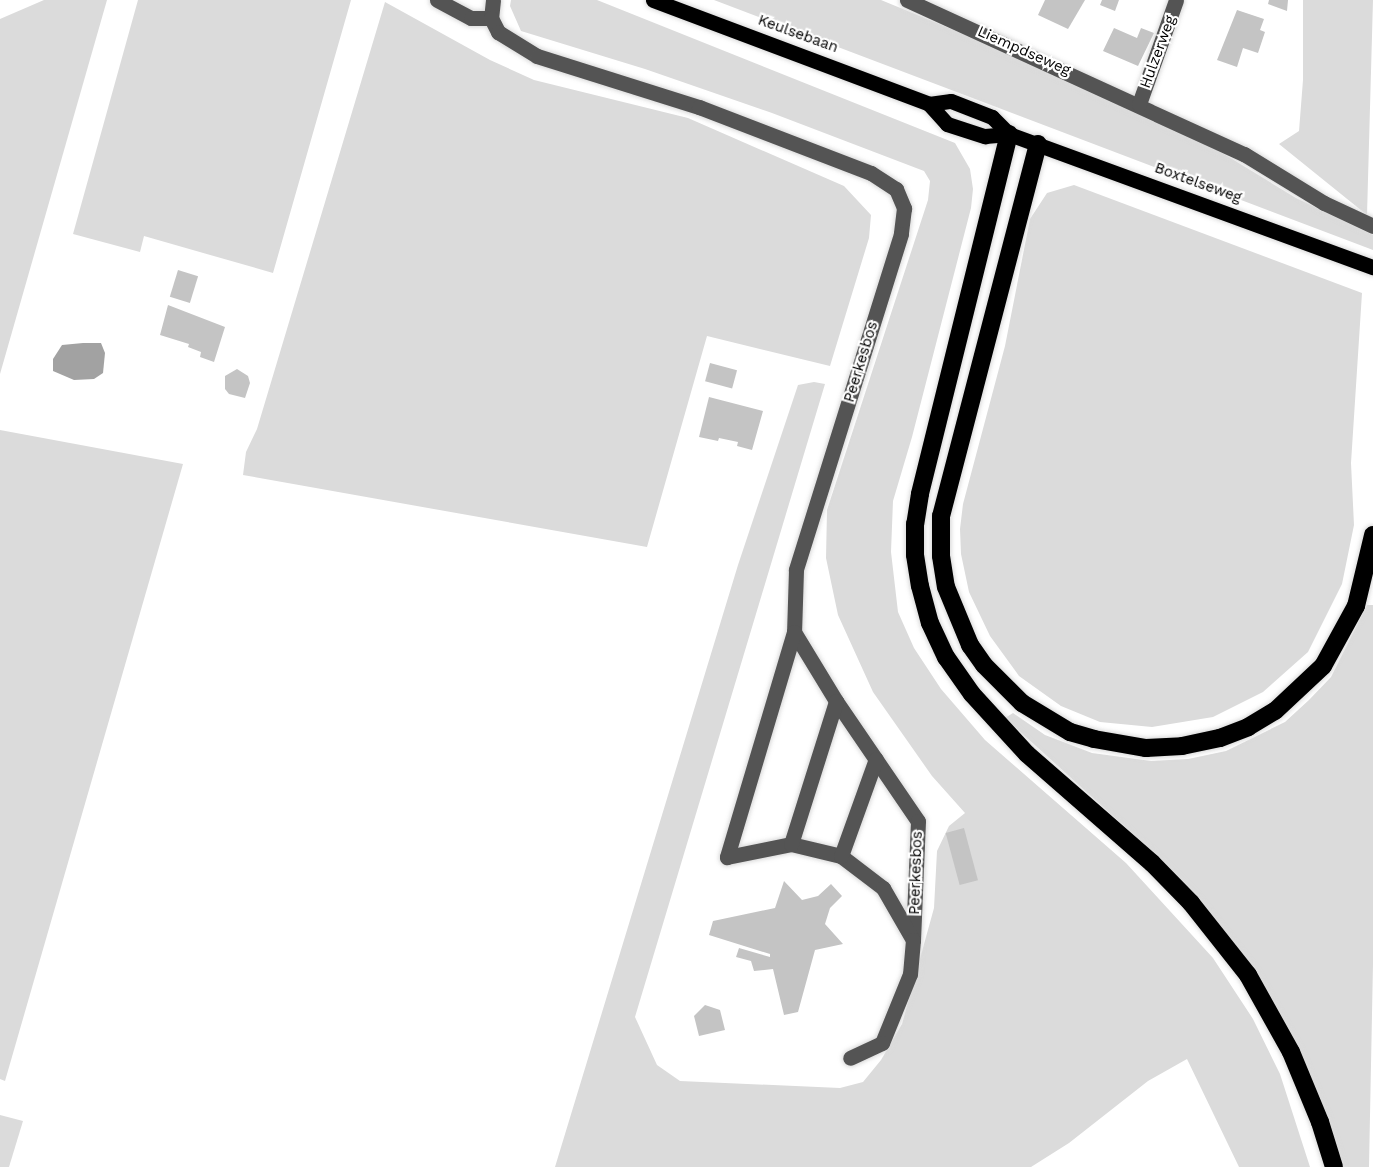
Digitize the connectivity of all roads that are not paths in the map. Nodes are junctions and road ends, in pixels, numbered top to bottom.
1 (437, 0) edge
2 (493, 0) edge
3 (653, 0) edge
4 (907, 0) edge
5 (1176, 0) edge
6 (491, 18) junction
7 (929, 104) junction
8 (1139, 104) junction
9 (1009, 134) junction
10 (1038, 144) junction
11 (1373, 226) edge
12 (1373, 267) edge
13 (1373, 535) edge
14 (794, 632) junction
15 (837, 701) junction
16 (876, 759) junction
17 (791, 844) junction
18 (841, 856) junction
19 (913, 940) junction
20 (850, 1058) dead end
21 (1334, 1167) edge

1 - 6 street
2 - 6 street
3 - 7 main road, Keulsebaan
4 - 8 street, Liempdseweg
5 - 8 street, Hulzerweg
6 - 14 street, Peerkesbos
7 - 9 main road, Boxtelseweg
7 - 9 main road, Boxtelseweg
8 - 11 street
9 - 10 main road, Boxtelseweg
9 - 21 highway
10 - 12 main road, Boxtelseweg
10 - 13 highway
14 - 15 street, Peerkesbos
14 - 17 street
15 - 16 street, Peerkesbos
15 - 17 street
16 - 18 street
16 - 19 street, Peerkesbos
17 - 18 street
18 - 19 street
19 - 20 street, Peerkesbos

